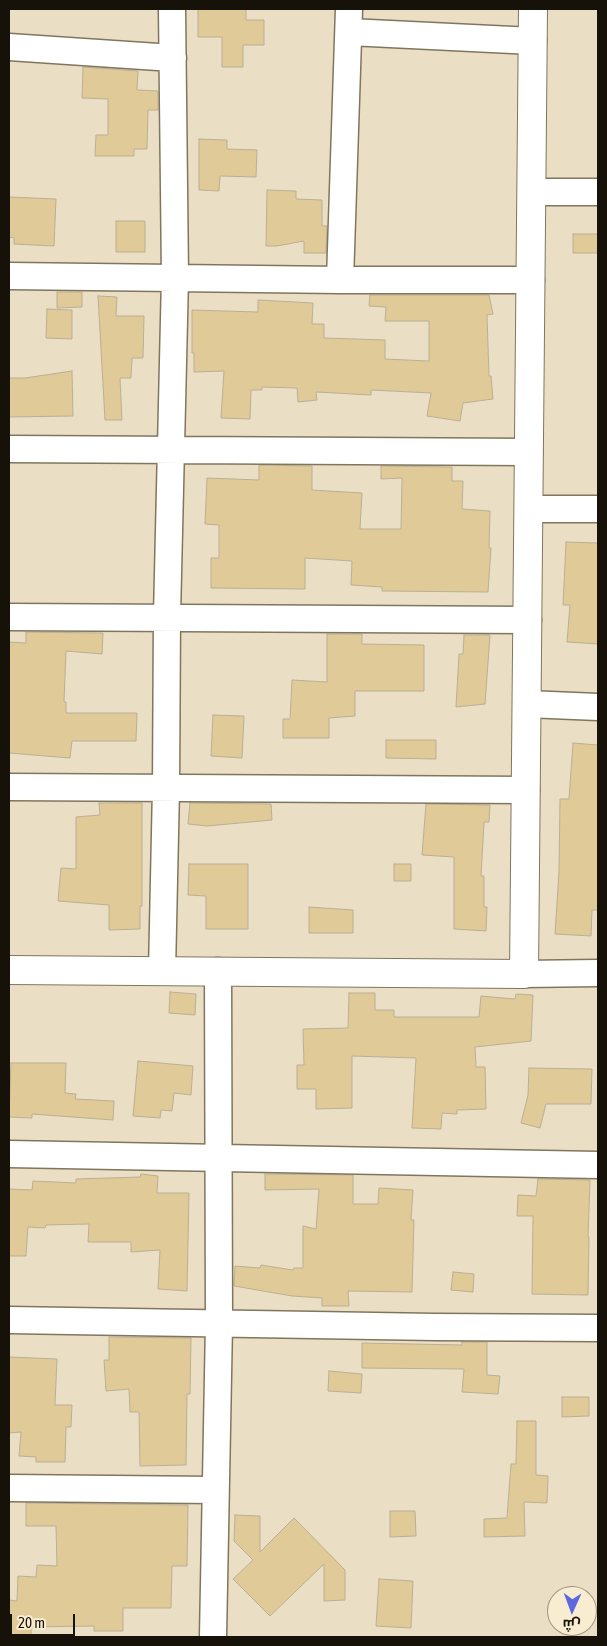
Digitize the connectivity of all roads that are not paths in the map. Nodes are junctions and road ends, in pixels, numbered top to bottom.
1 (172, 9) edge
2 (533, 9) edge
3 (349, 21) edge
4 (533, 41) junction
5 (9, 47) edge
6 (173, 58) junction
7 (532, 192) junction
8 (598, 192) edge
9 (9, 276) edge
10 (175, 277) junction
11 (340, 280) junction
12 (531, 280) junction
13 (9, 448) edge
14 (171, 450) junction
15 (529, 452) junction
16 (529, 509) junction
17 (598, 509) edge
18 (167, 616) junction
19 (9, 617) edge
20 (528, 620) junction
21 (527, 704) junction
22 (598, 707) edge
23 (9, 787) edge
24 (166, 788) junction
25 (526, 790) junction
26 (9, 970) edge
27 (162, 971) junction
28 (218, 971) junction
29 (598, 973) edge
30 (524, 974) junction
31 (9, 1154) edge
32 (218, 1158) junction
33 (598, 1165) edge
34 (9, 1320) edge
35 (219, 1324) junction
36 (598, 1328) edge
37 (9, 1488) edge
38 (214, 1490) junction
39 (212, 1637) edge

1 - 6 street
2 - 4 street
3 - 4 street
3 - 11 street
4 - 7 street
5 - 6 street
6 - 10 street
7 - 8 street
7 - 12 street
9 - 10 street
10 - 11 street
10 - 14 street
11 - 12 street
12 - 15 street
13 - 14 street
14 - 15 street
14 - 18 street
15 - 16 street
16 - 17 street
16 - 20 street
18 - 19 street
18 - 20 street
18 - 24 street
20 - 21 street
21 - 22 street
21 - 25 street
23 - 24 street
24 - 25 street
24 - 27 street
25 - 30 street
26 - 27 street
27 - 28 street
28 - 30 street
28 - 32 street
29 - 30 street
31 - 32 street
32 - 33 street
32 - 35 street
34 - 35 street
35 - 36 street
35 - 38 street
37 - 38 street
38 - 39 street

